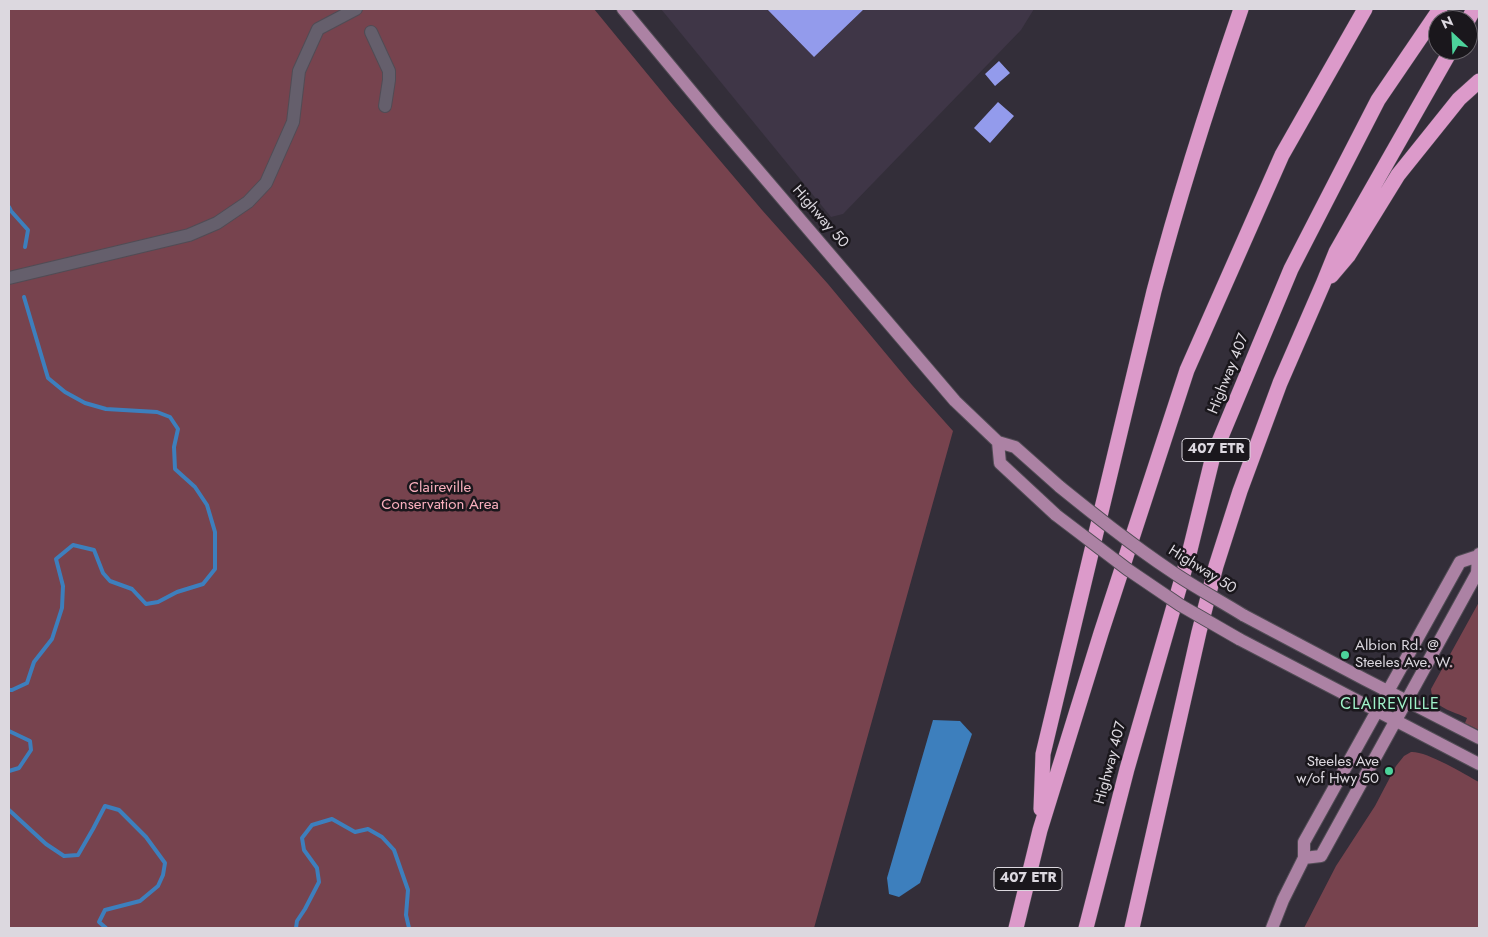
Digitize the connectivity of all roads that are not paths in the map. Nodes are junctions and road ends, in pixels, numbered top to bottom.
1 (356, 9) edge
2 (623, 9) edge
3 (1241, 9) edge
4 (1366, 9) edge
5 (1440, 9) edge
6 (371, 32) dead end
7 (1445, 60) edge
8 (1479, 81) edge
9 (385, 106) dead end
10 (9, 278) edge
11 (1323, 284) junction
12 (998, 442) junction
13 (1479, 555) edge
14 (1388, 691) junction
15 (1406, 701) junction
16 (1376, 711) junction
17 (1396, 721) junction
18 (1479, 738) edge
19 (1479, 764) edge
20 (1040, 830) junction
21 (1304, 858) junction
22 (1016, 928) edge
23 (1086, 928) edge
24 (1132, 928) edge
25 (1272, 928) edge

1 - 10 lane
2 - 12 main road, Highway 50
3 - 20 highway
4 - 20 highway, 407 ETR
5 - 23 highway, Highway 407 / 407 ETR
6 - 9 lane
7 - 11 highway
8 - 11 highway
11 - 24 highway
12 - 14 main road, Highway 50, bridge
12 - 16 main road, bridge
13 - 14 main road
13 - 15 main road
14 - 15 main road, Highway 50
14 - 16 main road
15 - 17 main road
15 - 18 main road, Highway 50
16 - 17 main road
16 - 21 main road
17 - 19 main road
17 - 21 main road
20 - 22 highway, 407 ETR
21 - 25 main road

